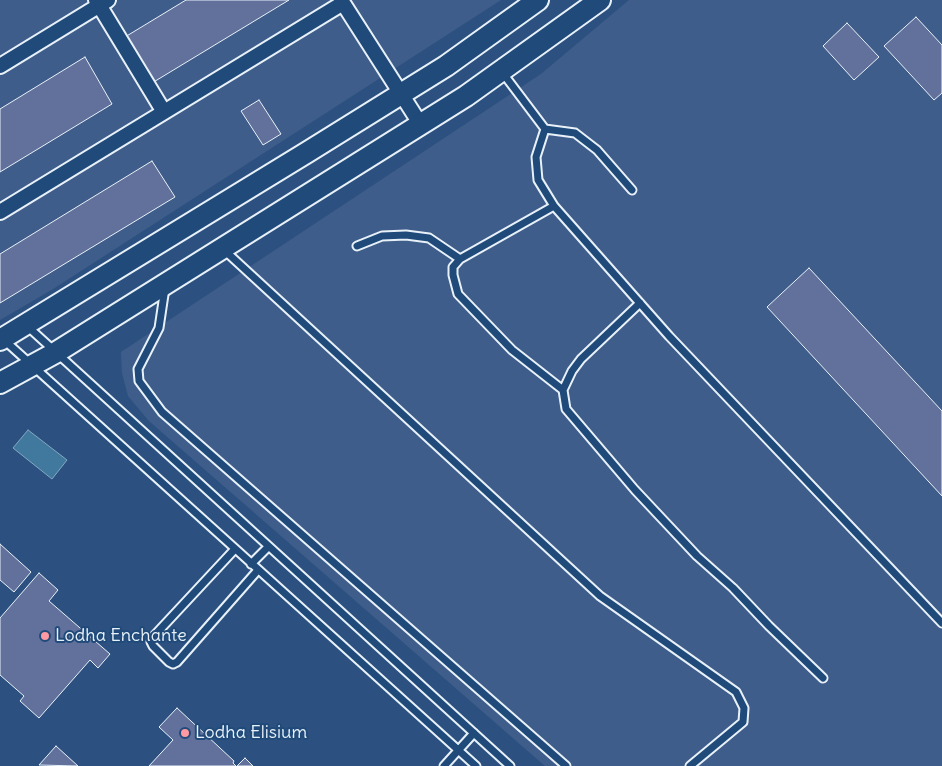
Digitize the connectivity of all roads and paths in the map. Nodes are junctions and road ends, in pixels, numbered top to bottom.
1 (538, 0) edge
2 (600, 0) edge
3 (101, 2) edge
4 (342, 2) edge
5 (0, 66) edge
6 (501, 72) junction
7 (401, 94) junction
8 (164, 112) junction
9 (421, 125) junction
10 (545, 129) junction
11 (632, 190) dead end
12 (554, 206) junction
13 (0, 212) edge
14 (356, 246) dead end
15 (223, 248) junction
16 (460, 259) junction
17 (166, 284) junction
18 (640, 303) junction
19 (26, 325) junction
20 (1, 339) edge
21 (55, 353) junction
22 (31, 365) junction
23 (0, 383) edge
24 (563, 390) junction
25 (268, 547) junction
26 (235, 549) junction
27 (251, 564) junction
28 (258, 570) junction
29 (942, 622) edge
30 (823, 678) dead end
31 (474, 733) junction
32 (458, 750) junction
33 (444, 766) edge
34 (476, 766) edge
35 (510, 766) edge
36 (566, 766) edge
37 (690, 766) edge

1 - 7 main road
2 - 6 main road
3 - 5 street
3 - 8 street
4 - 7 street
4 - 8 street
6 - 9 main road
6 - 10 lane
7 - 9 street
7 - 19 main road
8 - 13 street
9 - 15 main road
10 - 11 lane
10 - 12 lane
12 - 16 lane
12 - 18 lane
14 - 16 lane
15 - 17 main road
15 - 37 lane
16 - 24 lane
17 - 21 main road
17 - 36 lane
18 - 24 lane
18 - 29 lane
19 - 20 main road
19 - 21 lane
20 - 22 lane
21 - 22 main road
21 - 25 lane
22 - 23 main road
22 - 26 lane
24 - 30 lane
25 - 27 lane
25 - 31 lane
26 - 27 lane
26 - 28 lane
27 - 28 lane
28 - 32 lane
31 - 32 lane
31 - 35 lane
32 - 33 lane
32 - 34 lane

